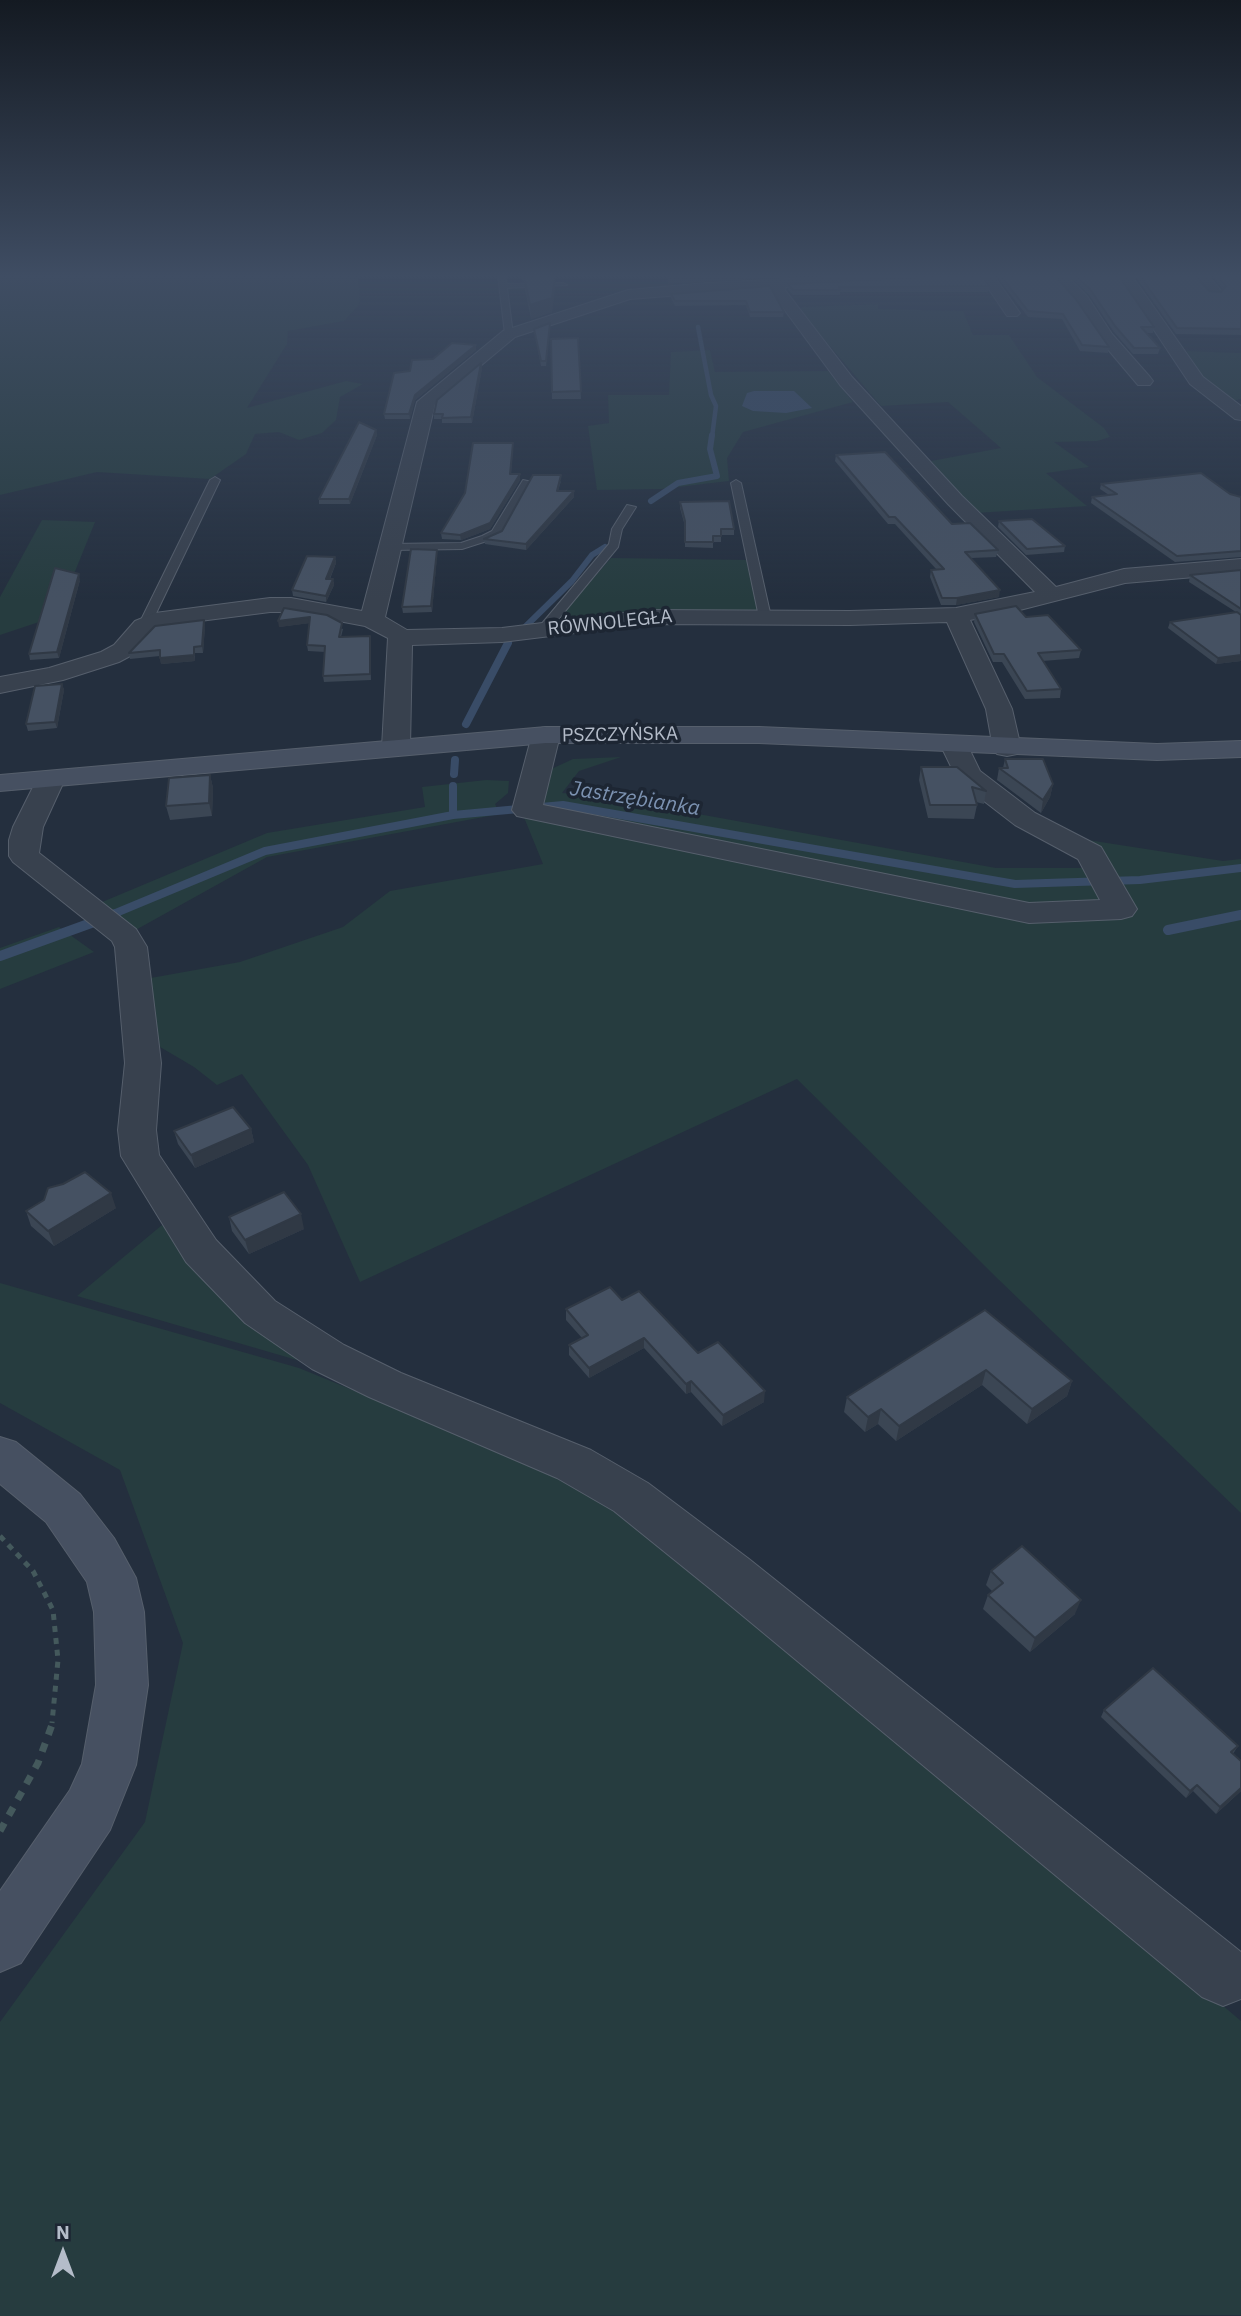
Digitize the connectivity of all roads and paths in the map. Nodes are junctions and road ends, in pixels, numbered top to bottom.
1 (448, 384) edge
2 (849, 384) edge
3 (1201, 384) edge
4 (1241, 415) edge
5 (215, 480) dead end
6 (527, 482) edge
7 (736, 483) dead end
8 (631, 507) dead end
9 (390, 547) junction
10 (1241, 566) edge
11 (1050, 594) junction
12 (956, 615) junction
13 (765, 617) junction
14 (372, 620) junction
15 (144, 626) junction
16 (543, 630) junction
17 (400, 638) junction
18 (0, 685) edge
19 (546, 735) junction
20 (954, 744) junction
21 (396, 747) junction
22 (1007, 748) junction
23 (1241, 749) edge
24 (51, 779) junction
25 (0, 783) edge
26 (0, 1456) edge
27 (0, 1536) edge
28 (0, 1831) edge
29 (0, 1942) edge
30 (1223, 1976) dead end

1 - 9 street
2 - 11 street
3 - 4 street
5 - 15 lane
6 - 9 lane
7 - 13 lane
8 - 16 lane
9 - 14 street
10 - 11 street, RÓWNOLEGŁA
11 - 12 street, RÓWNOLEGŁA
12 - 13 street, RÓWNOLEGŁA
12 - 22 street
13 - 16 street, RÓWNOLEGŁA
14 - 15 street
14 - 17 street
15 - 18 street
16 - 17 street, RÓWNOLEGŁA
17 - 21 street
19 - 20 street, PSZCZYŃSKA
19 - 20 street
19 - 21 street, PSZCZYŃSKA
20 - 22 street, PSZCZYŃSKA
21 - 24 street, PSZCZYŃSKA
22 - 23 street, PSZCZYŃSKA
24 - 25 street, PSZCZYŃSKA
24 - 30 street
26 - 29 street
27 - 28 path

